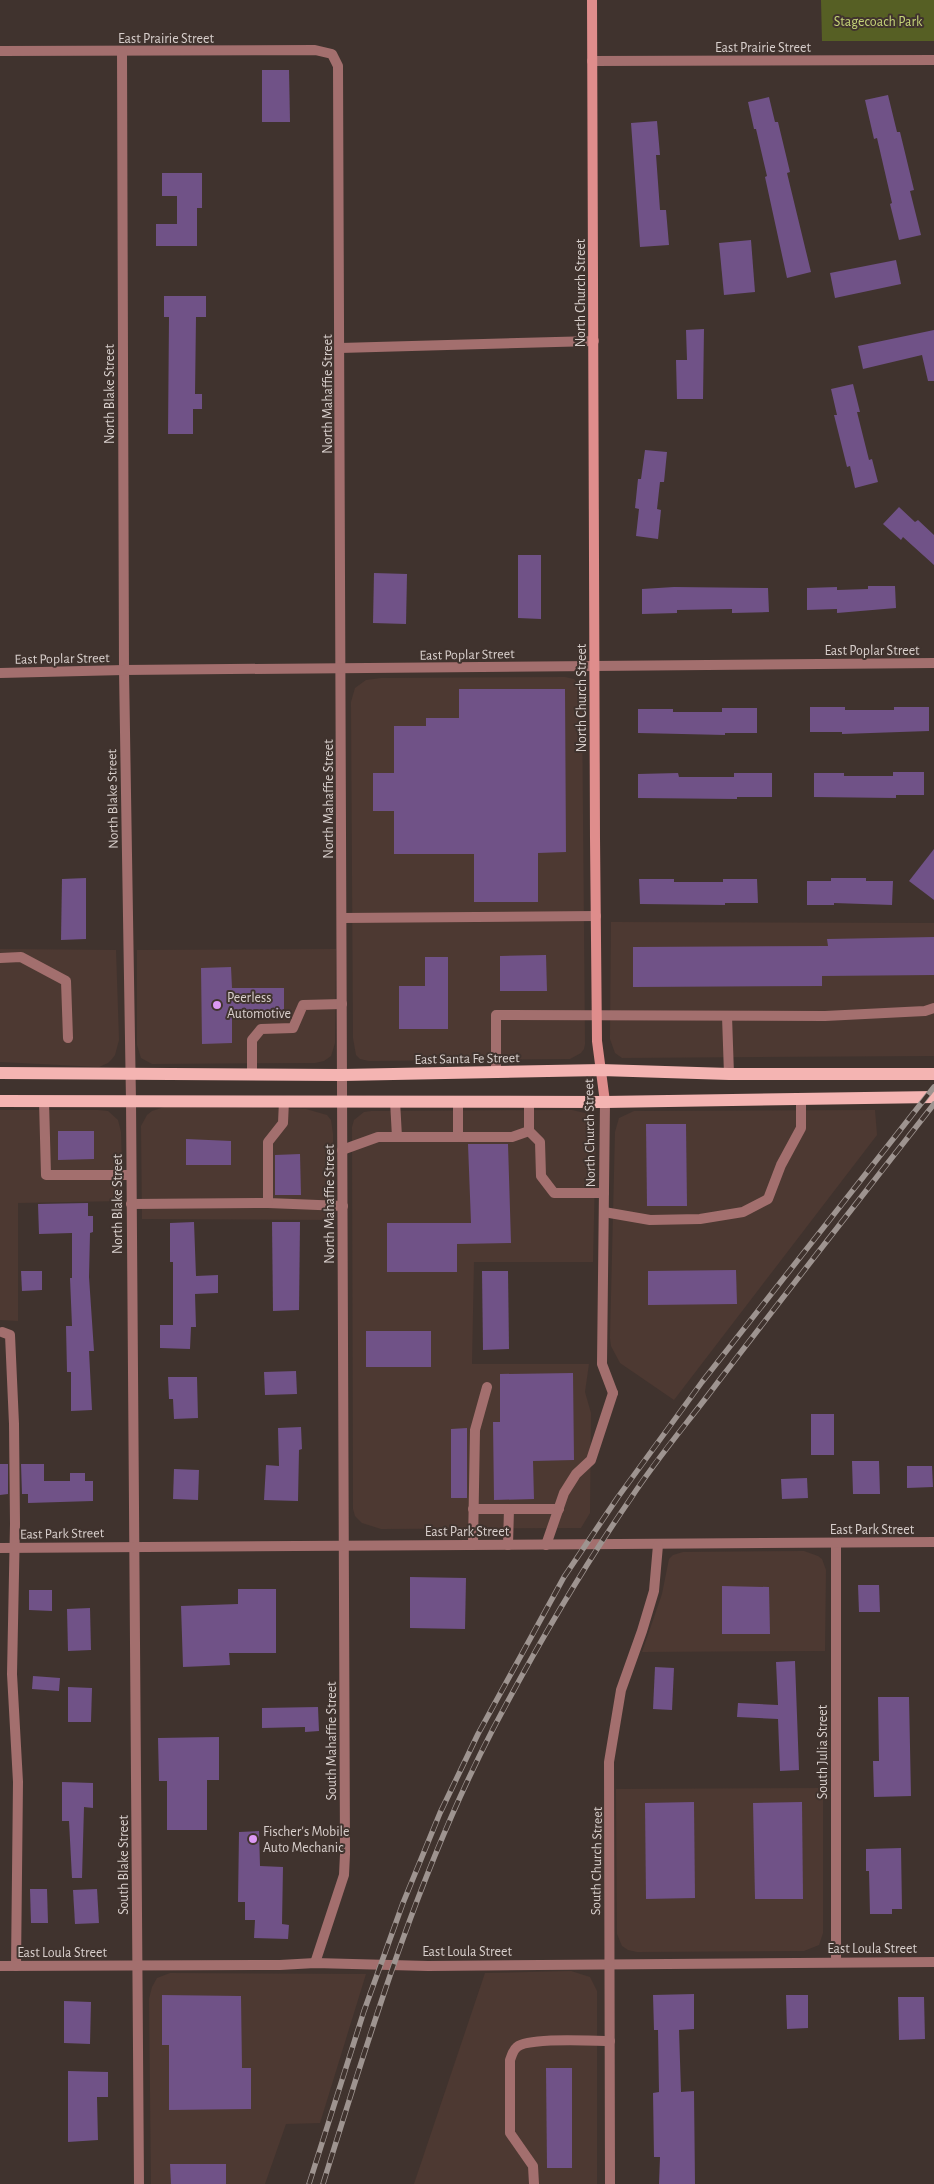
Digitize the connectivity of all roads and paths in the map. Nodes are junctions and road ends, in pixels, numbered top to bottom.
1 (592, 0) edge
2 (0, 52) edge
3 (122, 52) junction
4 (332, 54) joint
5 (934, 60) edge
6 (592, 62) junction
7 (594, 341) junction
8 (340, 348) junction
9 (934, 663) edge
10 (595, 666) junction
11 (342, 669) junction
12 (124, 670) junction
13 (0, 673) edge
14 (596, 916) junction
15 (342, 918) junction
16 (0, 958) edge
17 (342, 1004) junction
18 (934, 1008) edge
19 (597, 1015) junction
20 (727, 1016) junction
21 (68, 1038) dead end
22 (602, 1070) junction
23 (496, 1072) junction
24 (0, 1073) edge
25 (729, 1074) junction
26 (934, 1074) edge
27 (130, 1075) junction
28 (252, 1075) junction
29 (342, 1075) junction
30 (934, 1097) edge
31 (801, 1099) junction
32 (0, 1101) edge
33 (44, 1101) junction
34 (130, 1101) junction
35 (284, 1101) junction
36 (342, 1101) junction
37 (395, 1101) junction
38 (458, 1102) junction
39 (529, 1102) junction
40 (605, 1102) junction
41 (529, 1131) junction
42 (397, 1137) junction
43 (458, 1137) junction
44 (342, 1150) junction
45 (131, 1175) junction
46 (604, 1193) junction
47 (268, 1203) junction
48 (131, 1204) junction
49 (342, 1206) junction
50 (604, 1212) junction
51 (2, 1332) dead end
52 (487, 1387) dead end
53 (474, 1509) junction
54 (509, 1509) junction
55 (559, 1510) junction
56 (934, 1542) edge
57 (836, 1543) junction
58 (344, 1545) junction
59 (473, 1545) junction
60 (508, 1545) junction
61 (546, 1545) junction
62 (658, 1545) junction
63 (134, 1546) junction
64 (0, 1548) edge
65 (15, 1548) junction
66 (836, 1962) junction
67 (934, 1962) edge
68 (315, 1963) junction
69 (609, 1963) junction
70 (137, 1965) junction
71 (0, 1966) edge
72 (16, 1966) junction
73 (610, 2041) junction
74 (138, 2184) edge
75 (534, 2184) edge
76 (610, 2184) edge

1 - 6 street, North Church Street
2 - 3 street, East Prairie Street
3 - 4 street, East Prairie Street
3 - 12 street, North Blake Street
4 - 8 street, North Mahaffie Street
5 - 6 street, East Prairie Street
6 - 7 street, North Church Street
7 - 8 street
7 - 10 street, North Church Street
8 - 11 street, North Mahaffie Street
9 - 10 street, East Poplar Street
10 - 11 street, East Poplar Street
10 - 14 street, North Church Street
11 - 12 street, East Poplar Street
11 - 15 street, North Mahaffie Street
12 - 13 street, East Poplar Street
12 - 27 street, North Blake Street
14 - 15 street
14 - 19 street, North Church Street
15 - 17 street, North Mahaffie Street
16 - 21 street
17 - 28 street
17 - 29 street, North Mahaffie Street
18 - 20 street
19 - 20 street
19 - 22 street, North Church Street
19 - 23 street
20 - 25 street
22 - 23 main road, East Santa Fe Street
22 - 25 main road, East Santa Fe Street
22 - 40 street, North Church Street
23 - 29 main road, East Santa Fe Street
24 - 27 main road, East Santa Fe Street
25 - 26 main road, East Santa Fe Street
27 - 28 main road, East Santa Fe Street
27 - 34 street, North Blake Street
28 - 29 main road, East Santa Fe Street
29 - 36 street, North Mahaffie Street
30 - 31 main road
31 - 40 main road
31 - 50 street
32 - 33 main road
33 - 34 main road
33 - 45 street
34 - 35 main road
34 - 45 street, North Blake Street
35 - 36 main road
35 - 47 street
36 - 37 main road
36 - 44 street, North Mahaffie Street
37 - 38 main road
37 - 42 street
38 - 39 main road
38 - 43 street
39 - 40 main road
39 - 41 street
40 - 46 street, North Church Street
41 - 43 street
41 - 46 street
42 - 43 street
42 - 44 street
44 - 49 street, North Mahaffie Street
45 - 48 street, North Blake Street
46 - 50 street, North Church Street
47 - 48 street
47 - 49 street
48 - 63 street, North Blake Street
49 - 58 street, North Mahaffie Street
50 - 55 street, North Church Street
51 - 65 street
52 - 53 street
53 - 54 street
53 - 59 street
54 - 55 street
54 - 60 street
55 - 61 street
56 - 57 street, East Park Street
57 - 62 street, East Park Street
57 - 66 street, South Julia Street
58 - 59 street, East Park Street
58 - 63 street, East Park Street
58 - 68 street, South Mahaffie Street
59 - 60 street, East Park Street
60 - 61 street, East Park Street
61 - 62 street, East Park Street
62 - 69 street, South Church Street
63 - 65 street, East Park Street
63 - 70 street, South Blake Street
64 - 65 street, East Park Street
65 - 72 street
66 - 67 street, East Loula Street
66 - 69 street, East Loula Street
68 - 69 street, East Loula Street
68 - 70 street, East Loula Street
69 - 73 street, South Church Street
70 - 72 street, East Loula Street
70 - 74 street, South Blake Street
71 - 72 street, East Loula Street
73 - 75 street
73 - 76 street, South Church Street

